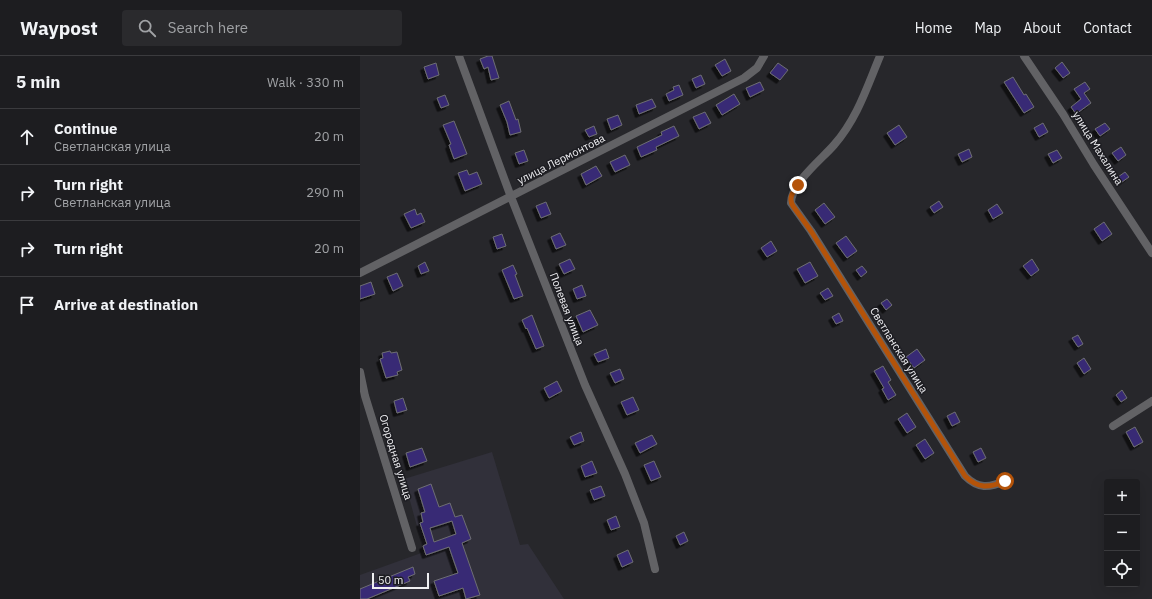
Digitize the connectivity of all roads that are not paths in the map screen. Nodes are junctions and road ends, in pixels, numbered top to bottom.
1 (458, 56) edge
2 (764, 56) edge
3 (880, 56) edge
4 (1024, 56) edge
5 (511, 197) junction
6 (1152, 253) edge
7 (360, 273) edge
8 (360, 372) edge
9 (1152, 401) edge
10 (1113, 426) dead end
11 (1005, 481) dead end
12 (412, 548) dead end
13 (655, 569) dead end

1 - 5 street, Полевая улица
2 - 5 street, улица Лермонтова
3 - 11 street, Светланская улица
4 - 6 street, улица Махалина
5 - 7 street, улица Лермонтова
5 - 13 street, Полевая улица
8 - 12 street, Огородная улица
9 - 10 street

